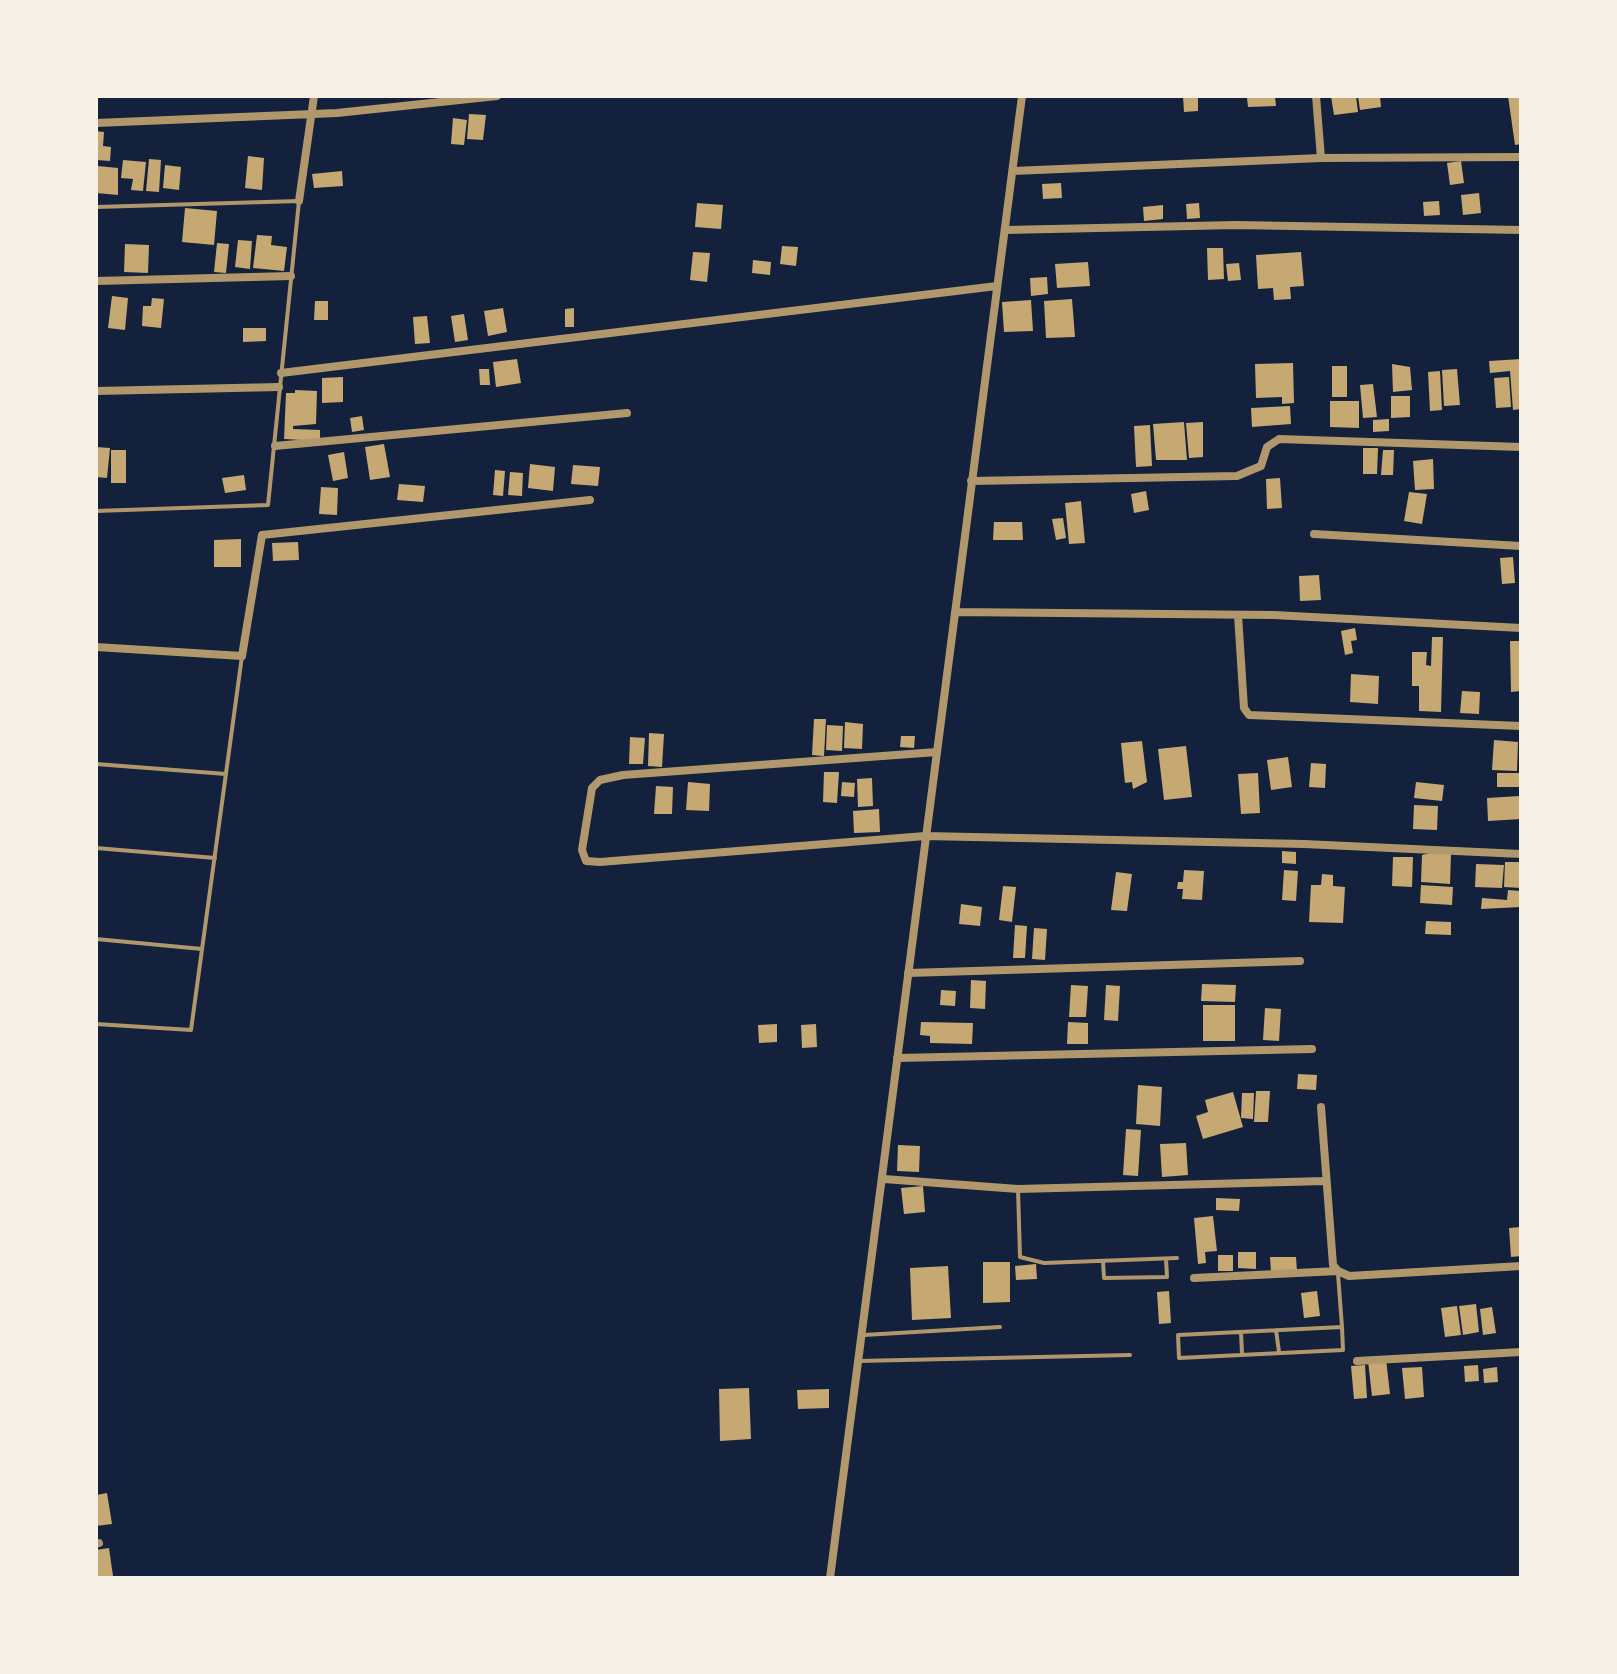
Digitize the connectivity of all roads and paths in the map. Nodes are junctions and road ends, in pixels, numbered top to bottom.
1 (314, 96) edge
2 (497, 96) edge
3 (1022, 96) edge
4 (1316, 96) edge
5 (312, 113) junction
6 (96, 123) edge
7 (1521, 157) edge
8 (1321, 158) junction
9 (1013, 171) junction
10 (299, 201) junction
11 (96, 207) edge
12 (1005, 230) junction
13 (1521, 230) edge
14 (291, 276) junction
15 (96, 281) edge
16 (997, 286) junction
17 (281, 373) junction
18 (279, 387) junction
19 (96, 391) edge
20 (627, 413) dead end
21 (275, 446) junction
22 (1521, 447) edge
23 (971, 481) junction
24 (590, 500) dead end
25 (96, 511) edge
26 (1314, 534) dead end
27 (1521, 546) edge
28 (955, 612) junction
29 (1238, 615) junction
30 (1521, 628) edge
31 (96, 647) edge
32 (242, 656) junction
33 (1521, 726) edge
34 (937, 752) junction
35 (96, 764) edge
36 (226, 774) junction
37 (925, 836) junction
38 (96, 848) edge
39 (1521, 854) edge
40 (215, 858) junction
41 (96, 939) edge
42 (202, 949) junction
43 (1300, 961) dead end
44 (908, 973) junction
45 (96, 1024) edge
46 (1312, 1049) dead end
47 (897, 1058) junction
48 (1321, 1107) dead end
49 (884, 1179) junction
50 (1325, 1181) junction
51 (1018, 1189) junction
52 (1166, 1258) junction
53 (1177, 1258) dead end
54 (1103, 1261) junction
55 (1521, 1266) edge
56 (1338, 1271) junction
57 (1194, 1278) dead end
58 (1000, 1327) dead end
59 (1342, 1327) junction
60 (1276, 1330) junction
61 (1241, 1332) junction
62 (861, 1335) junction
63 (1521, 1352) edge
64 (1279, 1353) junction
65 (1130, 1355) dead end
66 (1242, 1355) junction
67 (858, 1361) junction
68 (1357, 1361) dead end
69 (830, 1578) edge

1 - 5 street
2 - 5 street
3 - 9 street
4 - 8 street
5 - 6 street
5 - 10 street
7 - 8 street
8 - 9 street
9 - 12 street
10 - 11 lane
10 - 14 lane
12 - 13 street
12 - 16 street
14 - 15 street
14 - 17 lane
16 - 17 street
16 - 23 street
17 - 18 lane
18 - 19 street
18 - 21 lane
20 - 21 street
21 - 25 lane
22 - 23 street
23 - 28 street
24 - 32 street
26 - 27 street
28 - 29 street
28 - 34 street
29 - 30 street
29 - 33 street
31 - 32 street
32 - 36 lane
34 - 37 street
34 - 37 street
35 - 36 lane
36 - 40 lane
37 - 39 street
37 - 44 street
38 - 40 lane
40 - 42 lane
41 - 42 lane
42 - 45 lane
43 - 44 street
44 - 47 street
46 - 47 street
47 - 49 street
48 - 50 street
49 - 51 street
49 - 62 street
50 - 51 street
50 - 56 street
51 - 54 lane
52 - 53 lane
52 - 54 lane
52 - 54 lane
55 - 56 street
56 - 57 street
56 - 59 lane
58 - 62 lane
59 - 60 lane
59 - 64 lane
60 - 61 lane
60 - 64 lane
61 - 66 lane
61 - 66 lane
62 - 67 street
63 - 68 street
64 - 66 lane
65 - 67 lane
67 - 69 street

